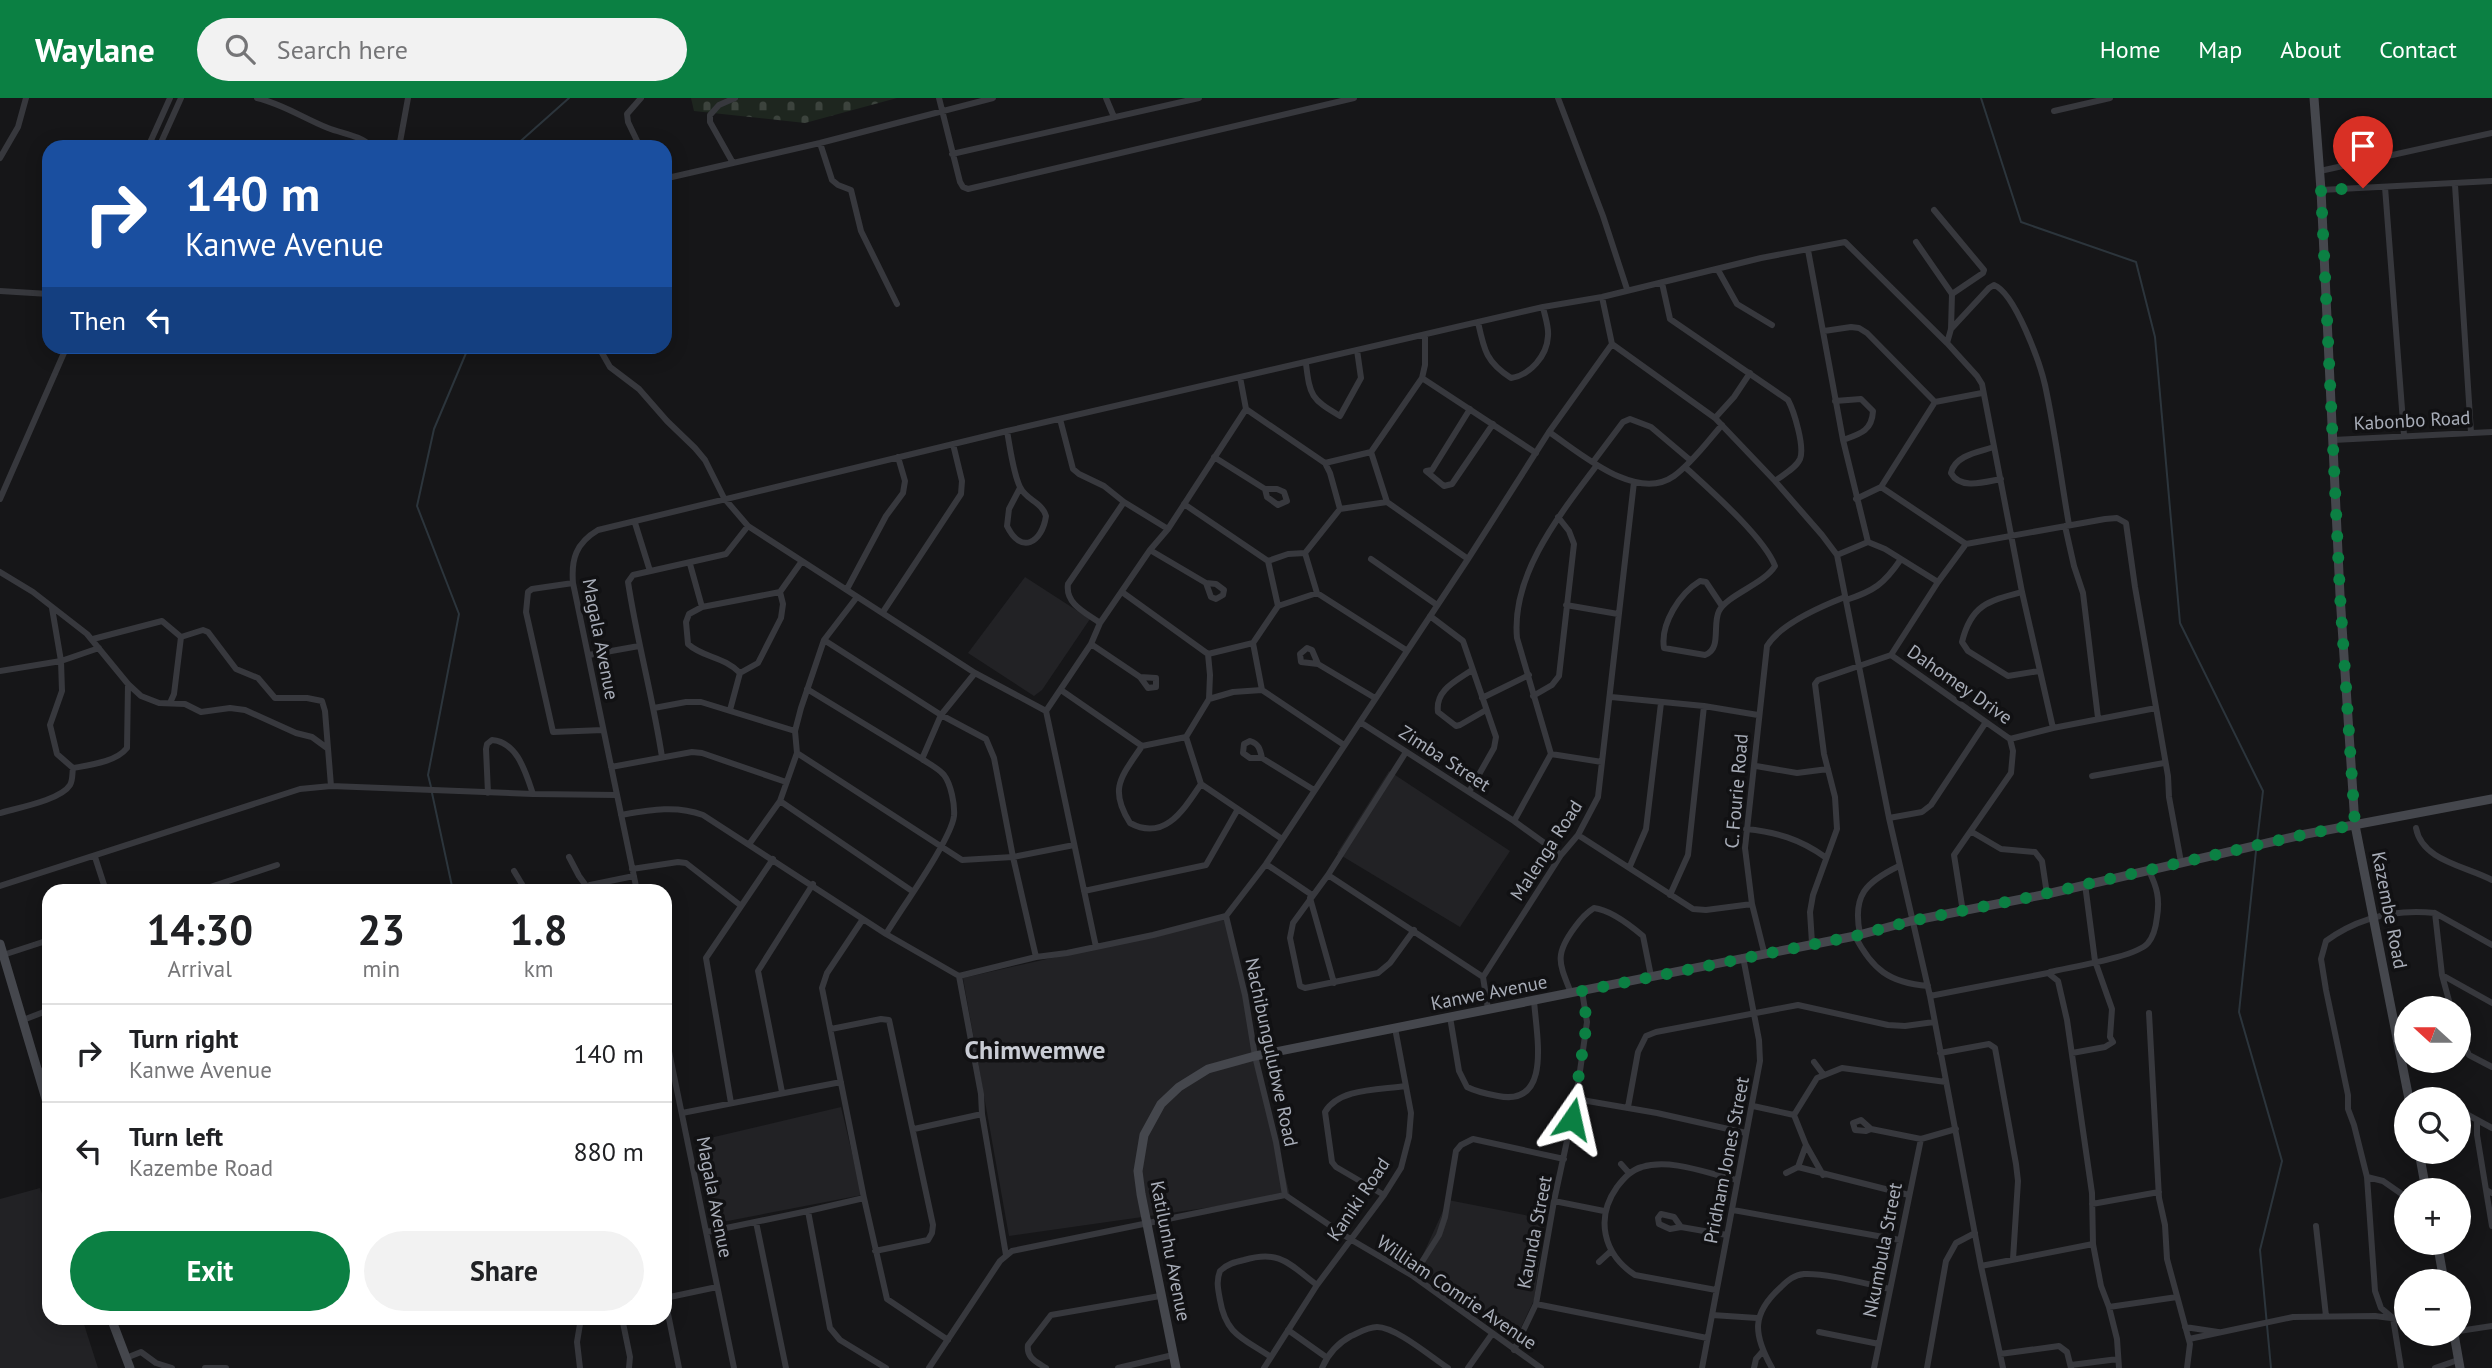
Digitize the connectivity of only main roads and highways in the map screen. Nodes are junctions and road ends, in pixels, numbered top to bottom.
1 (2314, 98) edge
2 (2492, 799) edge
3 (2355, 825) junction
4 (0, 944) edge
5 (42, 1085) edge
6 (2407, 1087) edge
7 (1161, 1104) joint
8 (113, 1325) edge
9 (2457, 1346) edge
10 (2459, 1364) edge
11 (131, 1368) edge
12 (1176, 1368) edge

1 - 3 main road, Kazembe Road
2 - 3 main road, Kanwe Avenue
3 - 6 main road, Kazembe Road
3 - 7 main road, Kanwe Avenue
4 - 5 main road
7 - 12 main road, Katilunhu Avenue
8 - 11 main road
9 - 10 main road

